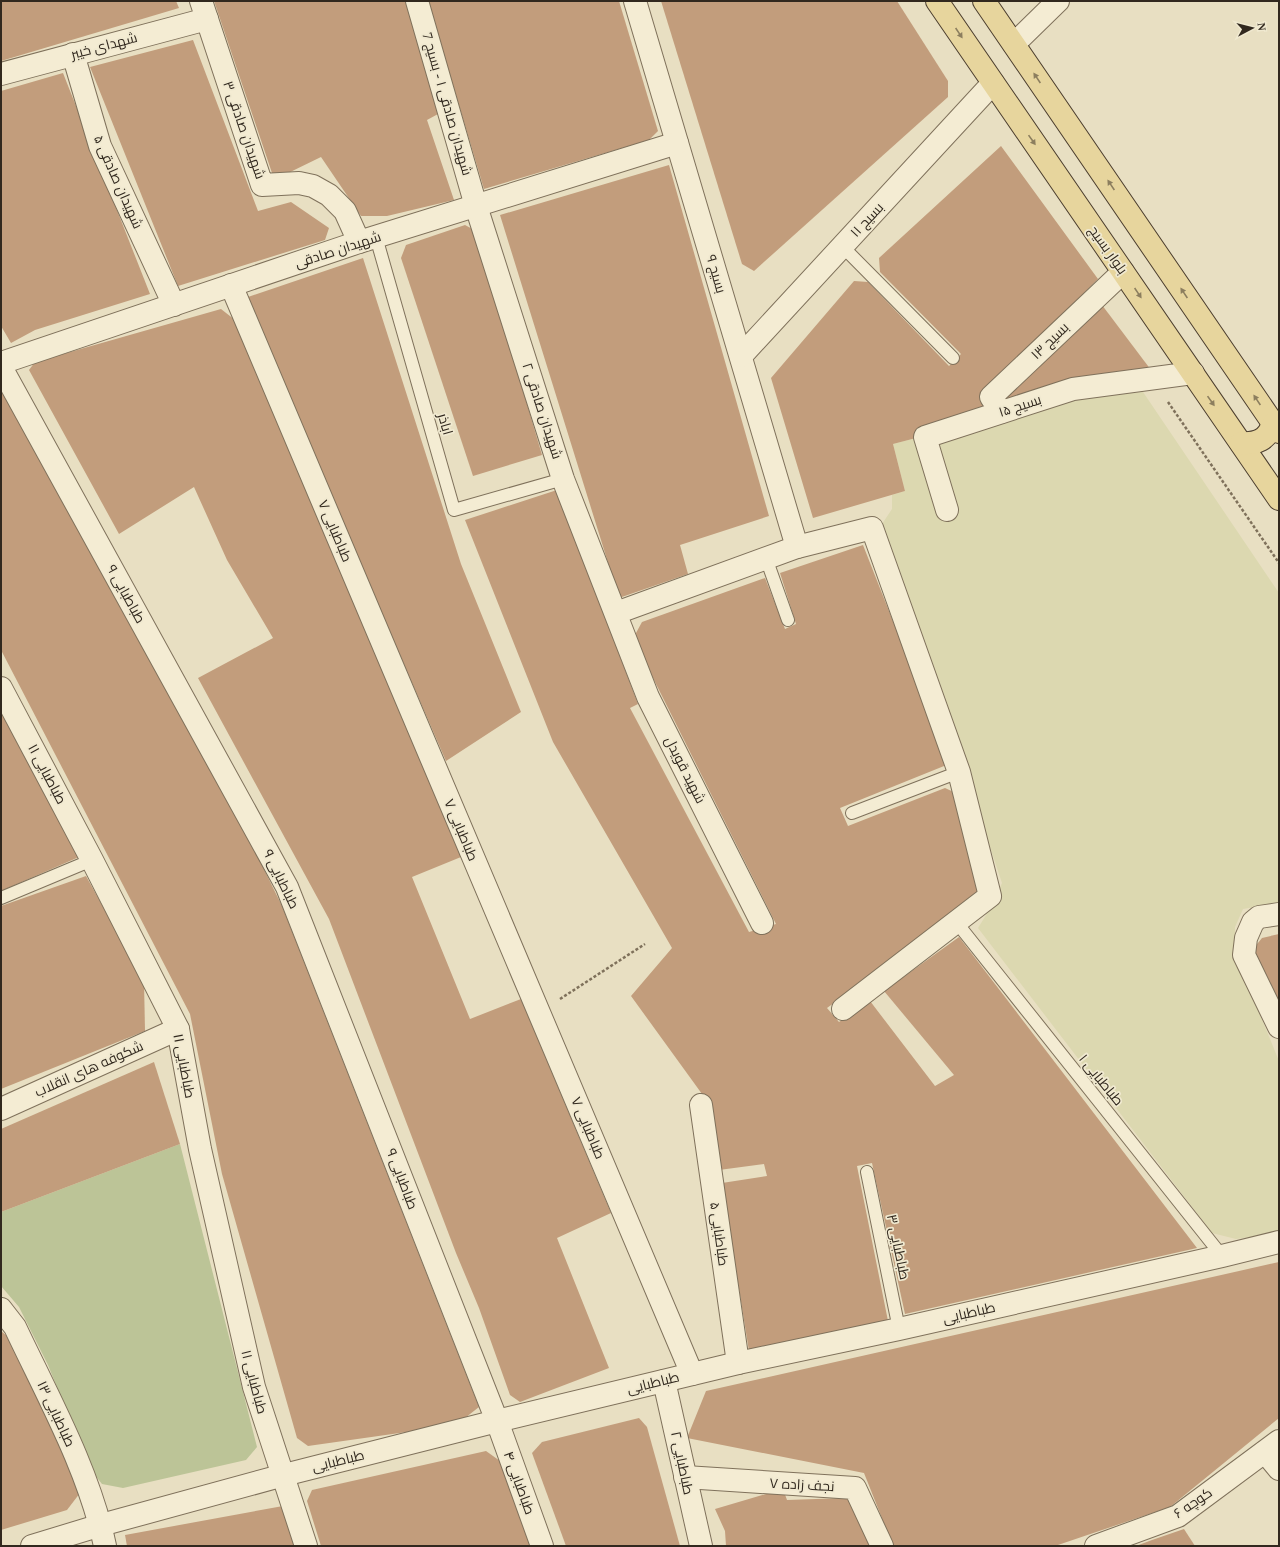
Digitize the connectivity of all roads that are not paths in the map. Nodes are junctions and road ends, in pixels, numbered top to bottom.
1 (417, 1) edge
2 (635, 1) edge
3 (936, 1) edge
4 (984, 1) edge
5 (1058, 1) edge
6 (204, 10) edge
7 (1014, 44) junction
8 (73, 54) junction
9 (1, 74) edge
10 (993, 83) junction
11 (677, 143) junction
12 (476, 206) junction
13 (368, 240) junction
14 (842, 246) junction
15 (1123, 272) junction
16 (231, 285) junction
17 (174, 305) junction
18 (741, 356) junction
19 (953, 358) dead end
20 (1, 363) edge
21 (1, 367) edge
22 (1192, 374) junction
23 (1001, 412) junction
24 (1276, 428) edge
25 (1241, 443) junction
26 (563, 479) junction
27 (1277, 491) edge
28 (947, 510) dead end
29 (797, 546) junction
30 (766, 558) junction
31 (616, 613) junction
32 (788, 620) dead end
33 (1, 688) edge
34 (959, 772) junction
35 (852, 813) dead end
36 (92, 860) junction
37 (1, 898) edge
38 (1279, 914) edge
39 (762, 923) dead end
40 (957, 923) junction
41 (843, 1009) dead end
42 (1279, 1027) edge
43 (178, 1030) junction
44 (701, 1105) dead end
45 (1, 1109) edge
46 (866, 1172) dead end
47 (1279, 1242) edge
48 (1222, 1256) junction
49 (1, 1309) edge
50 (899, 1329) junction
51 (738, 1363) junction
52 (692, 1374) junction
53 (664, 1381) junction
54 (497, 1421) junction
55 (1272, 1446) edge
56 (1279, 1470) edge
57 (284, 1475) junction
58 (685, 1477) junction
59 (101, 1525) junction
60 (32, 1546) edge
61 (105, 1546) edge
62 (306, 1546) edge
63 (542, 1546) edge
64 (700, 1546) edge
65 (882, 1546) edge
66 (1096, 1546) edge

1 - 12 street, شهیدان صادقی ۱ - بسیج 7
2 - 11 street, بسیج ۹
3 -> 10 main road, بلوار بسیج
4 - 7 main road
5 - 7 street
6 - 8 street, شهدای خیبر
6 - 13 street, شهیدان صادقی ۳
24 -> 7 main road
8 - 9 street, شهدای خیبر
8 - 17 street, شهیدان صادقی ۵
10 - 14 street, بسیج ۱۱
10 -> 15 main road, بلوار بسیج
11 - 12 street, شهیدان صادقی
11 - 18 street, بسیج ۹
12 - 13 street, شهیدان صادقی
12 - 26 street, شهیدان صادقی ۲
13 - 16 street, شهیدان صادقی
13 - 26 lane, اباذر
14 - 18 street, بسیج ۱۱
14 - 19 lane
15 -> 22 main road, بلوار بسیج
15 - 23 street, بسیج ۱۳
16 - 17 street, شهیدان صادقی
16 - 52 street, طباطبایی ۷
17 - 20 street, شهیدان صادقی
18 - 29 street, بسیج ۹
21 - 54 street, طباطبایی ۹
22 - 23 street, بسیج ۱۵
22 -> 25 main road, بلوار بسیج
23 - 28 street, بسیج ۱۵
24 - 25 main road
25 - 27 main road, بلوار بسیج
26 - 31 street, شهیدان صادقی ۲
29 - 30 street
29 - 34 street
30 - 31 street
30 - 32 lane
31 - 39 street, شهید قویدل
33 - 36 street, طباطبایی ۱۱
34 - 35 lane
34 - 40 street
36 - 37 lane
36 - 43 street, طباطبایی ۱۱
38 - 42 street
40 - 41 street
40 - 48 lane, طباطبایی ۱
43 - 45 street, شکوفه های انقلاب
43 - 57 street, طباطبایی ۱۱
44 - 51 street, طباطبایی ۵
46 - 50 lane, طباطبایی ۳
47 - 48 street, طباطبایی
48 - 50 street, طباطبایی
49 - 59 street, طباطبایی ۱۳
50 - 51 street, طباطبایی
51 - 52 street, طباطبایی
52 - 53 street, طباطبایی
53 - 54 street, طباطبایی
53 - 58 street, طباطبایی ۲
54 - 57 street, طباطبایی
54 - 63 street, طباطبایی ۴
55 - 56 street
55 - 66 street, کوچه ۶
57 - 59 street, طباطبایی
57 - 62 street, طباطبایی ۱۱
58 - 64 street, طباطبایی ۲
58 - 65 street, نجف زاده ۷
59 - 60 street, طباطبایی
59 - 61 street, طباطبایی ۱۳

